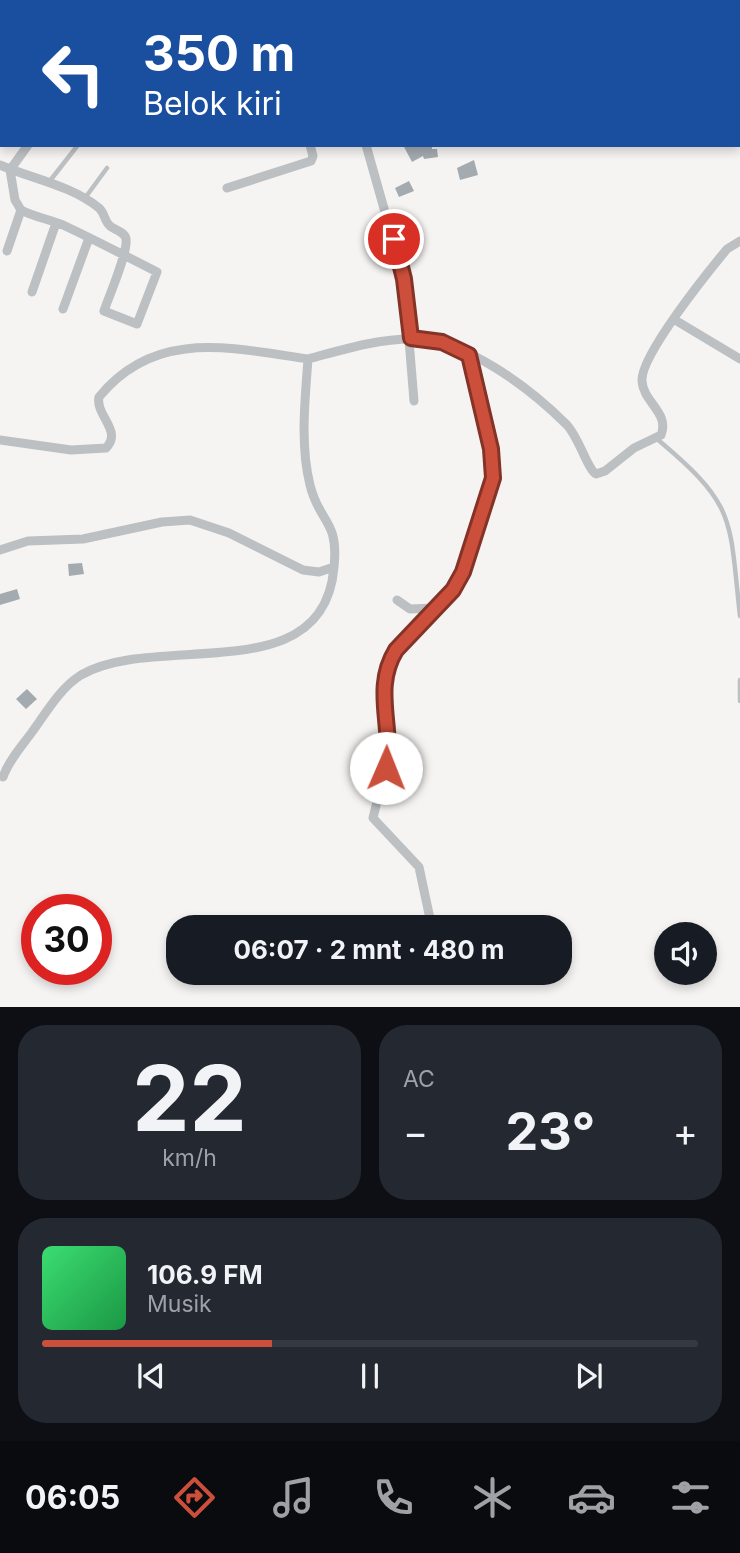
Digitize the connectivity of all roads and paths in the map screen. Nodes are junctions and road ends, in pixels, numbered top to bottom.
1 (27, 147) edge
2 (76, 147) edge
3 (311, 147) edge
4 (367, 147) edge
5 (0, 165) edge
6 (107, 168) dead end
7 (10, 170) junction
8 (48, 183) junction
9 (227, 188) dead end
10 (85, 198) junction
11 (21, 211) junction
12 (56, 223) junction
13 (89, 238) junction
14 (740, 241) edge
15 (7, 251) dead end
16 (122, 255) junction
17 (32, 292) dead end
18 (63, 309) dead end
19 (675, 320) junction
20 (411, 338) junction
21 (469, 355) junction
22 (308, 359) junction
23 (740, 359) edge
24 (414, 401) dead end
25 (657, 439) junction
26 (0, 440) edge
27 (0, 550) edge
28 (334, 567) junction
29 (397, 600) dead end
30 (436, 608) junction
31 (740, 616) edge
32 (740, 680) edge
33 (740, 701) edge
34 (3, 777) dead end
35 (429, 915) edge

1 - 7 street
2 - 8 lane
3 - 9 street
4 - 20 street
5 - 7 street
6 - 10 lane
7 - 8 street
7 - 11 street
8 - 10 street
10 - 16 street
11 - 12 street
11 - 15 street
12 - 13 street
12 - 17 street
13 - 16 street
13 - 18 street
14 - 19 street
16 - 16 street
19 - 23 street
19 - 25 street
20 - 21 street
20 - 22 street
20 - 24 street
21 - 25 street
21 - 30 street
22 - 26 street
22 - 28 street
25 - 31 lane
27 - 28 street
28 - 34 street
29 - 30 street
30 - 35 street
32 - 33 lane

